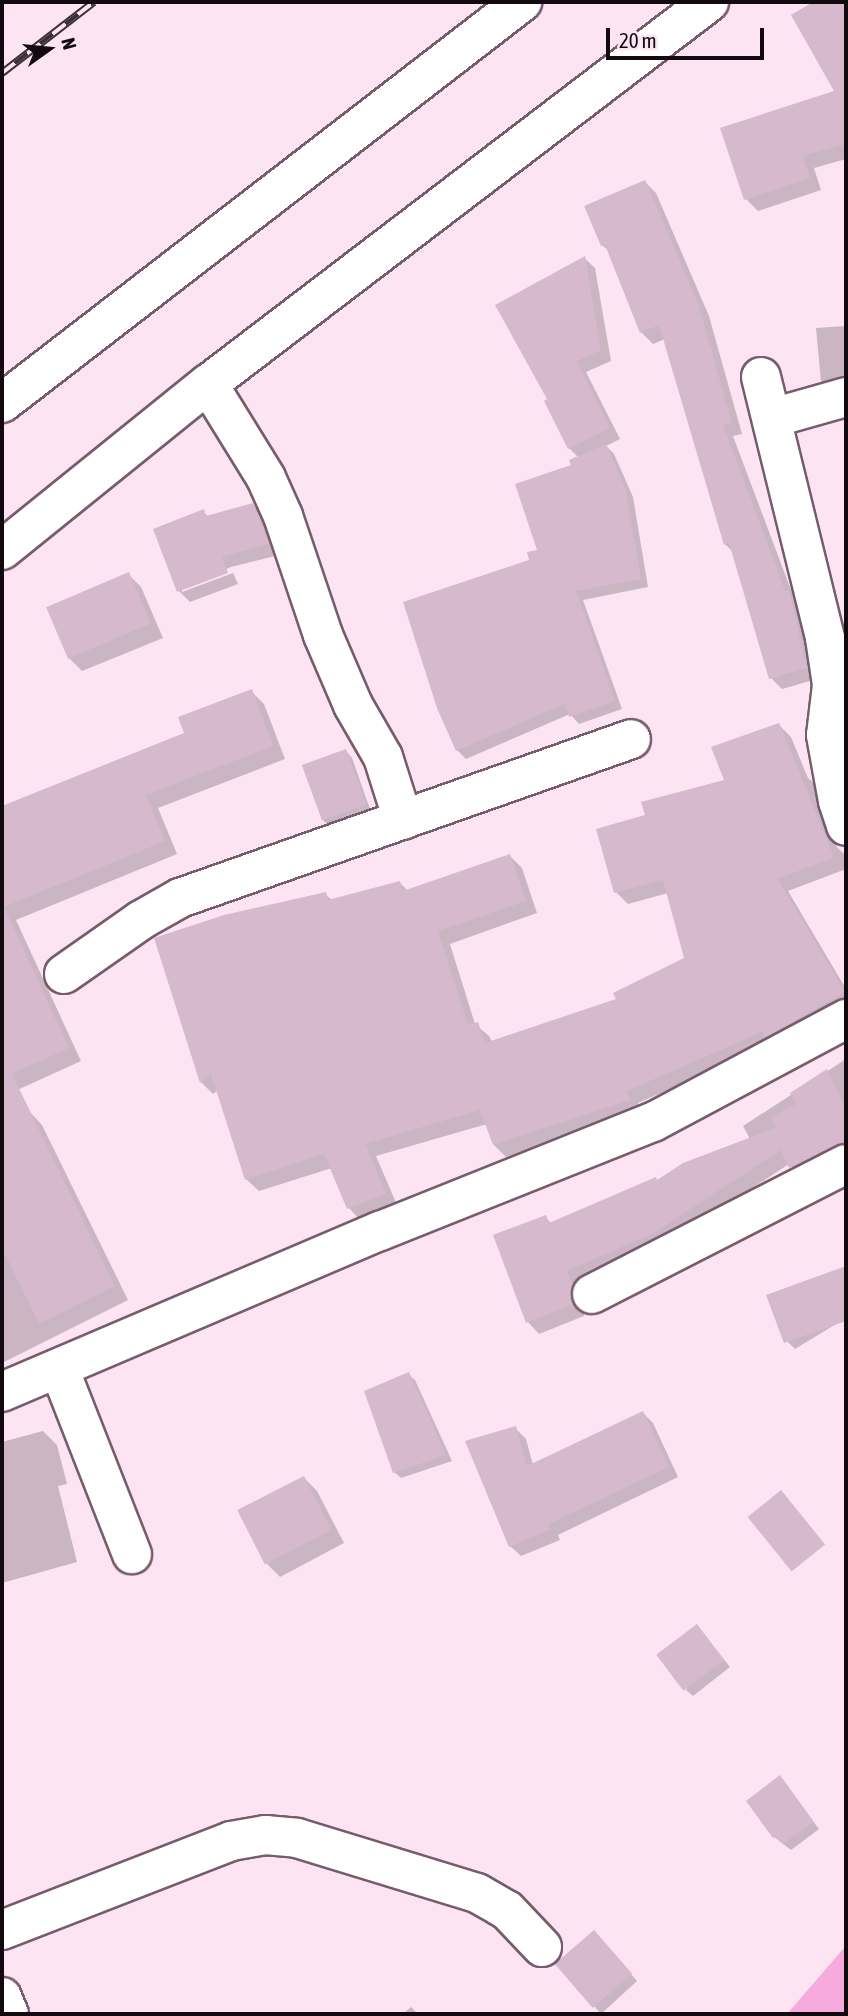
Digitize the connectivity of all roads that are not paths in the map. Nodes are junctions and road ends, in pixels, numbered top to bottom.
1 (522, 2) edge
2 (709, 2) edge
3 (761, 377) dead end
4 (208, 384) junction
5 (846, 397) edge
6 (2, 404) edge
7 (772, 418) junction
8 (2, 550) edge
9 (835, 636) edge
10 (631, 739) dead end
11 (403, 820) junction
12 (846, 826) edge
13 (64, 975) dead end
14 (846, 1019) edge
15 (846, 1164) edge
16 (592, 1294) dead end
17 (59, 1368) junction
18 (2, 1392) edge
19 (132, 1554) dead end
20 (2, 1930) edge
21 (542, 1947) dead end
22 (2, 1997) edge
23 (9, 2014) edge

1 - 6 main road
2 - 4 main road
3 - 7 main road
4 - 8 main road
4 - 11 main road
5 - 7 main road
7 - 9 main road
9 - 12 main road
10 - 11 main road
11 - 13 main road
14 - 17 main road
15 - 16 main road
17 - 18 main road
17 - 19 main road
20 - 21 main road
22 - 23 main road

